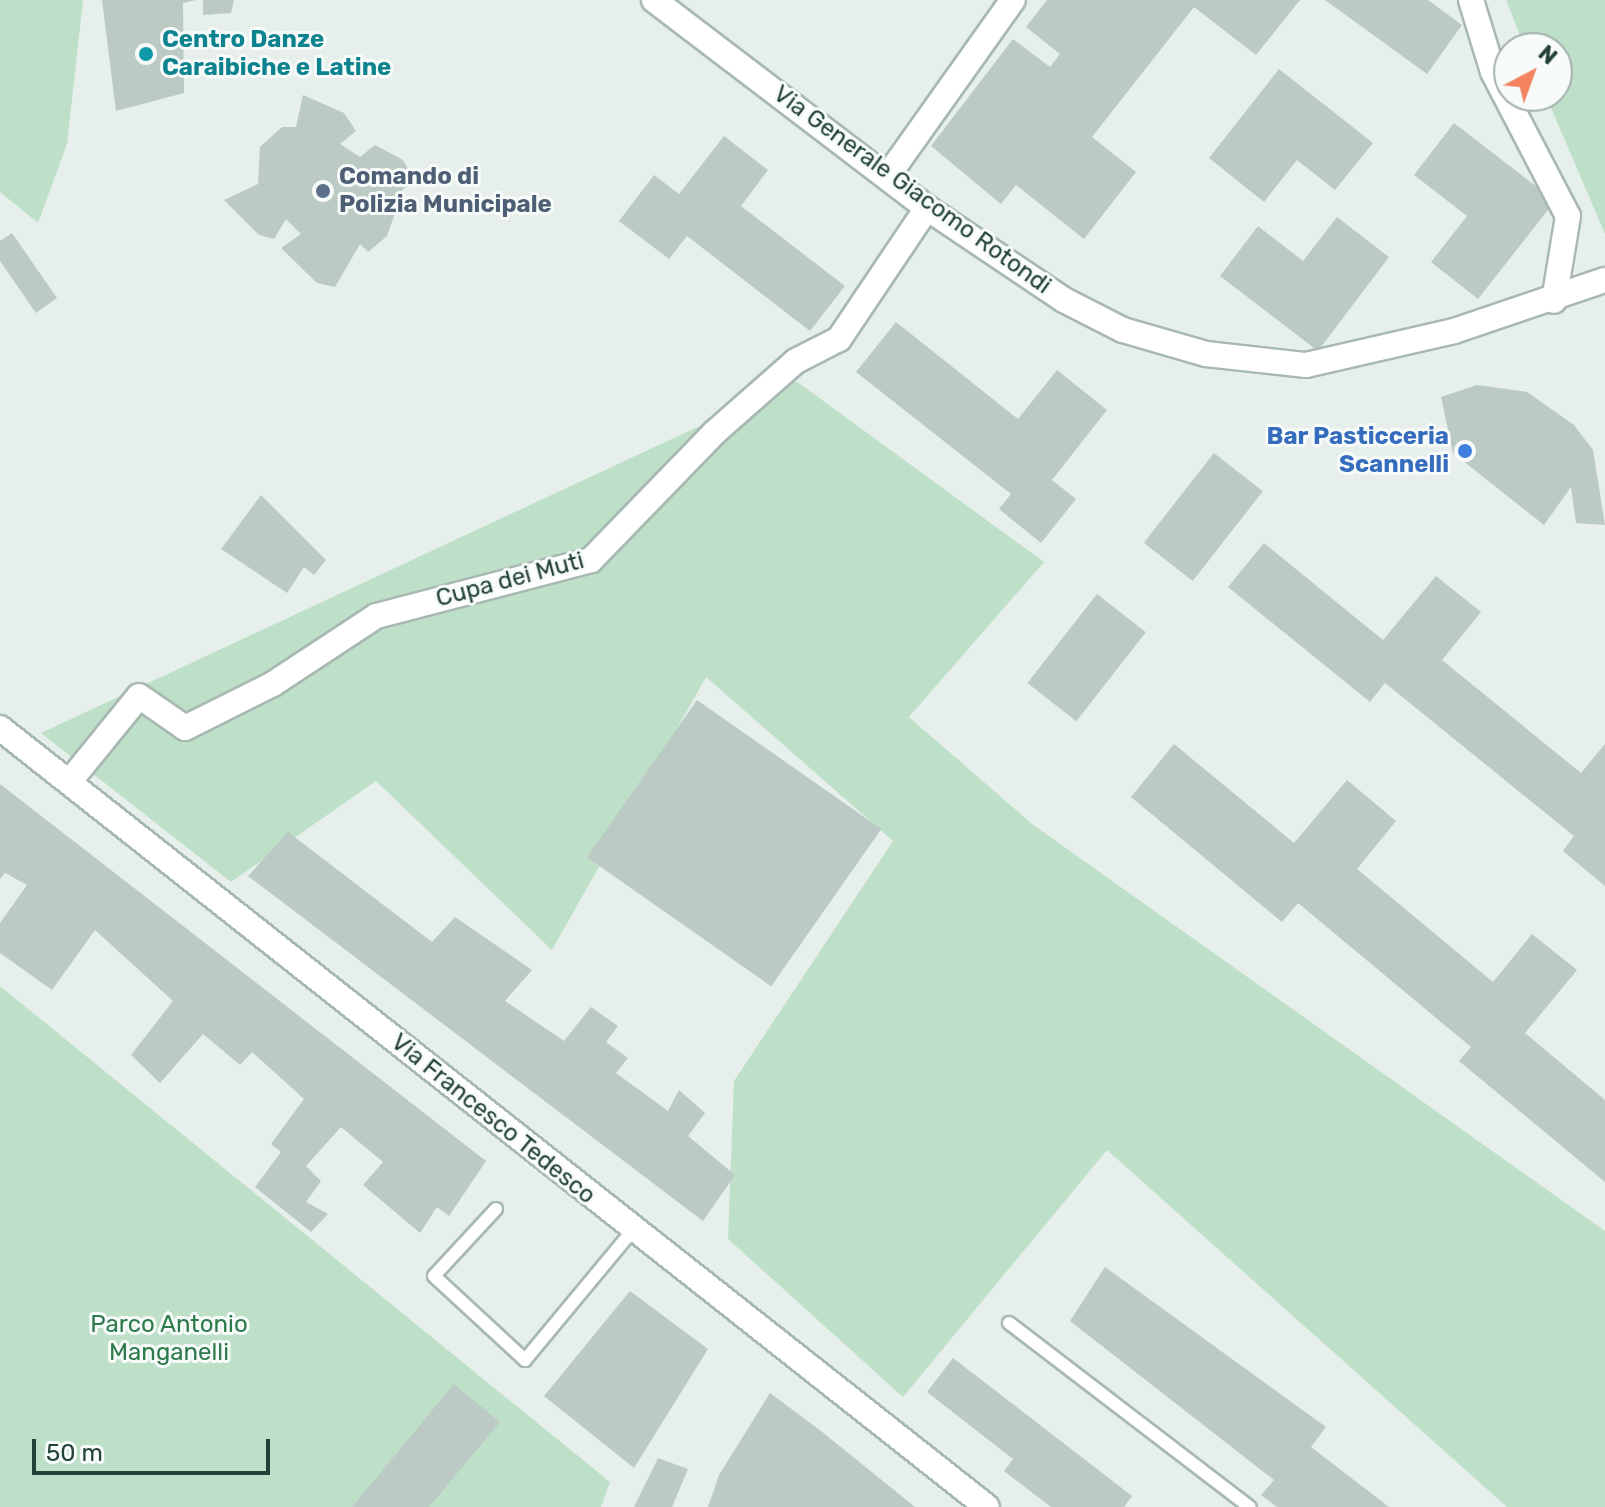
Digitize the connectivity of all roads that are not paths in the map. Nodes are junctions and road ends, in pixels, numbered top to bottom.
1 (654, 0) edge
2 (1013, 0) edge
3 (1471, 0) edge
4 (887, 177) junction
5 (927, 208) junction
6 (1605, 280) edge
7 (1554, 301) junction
8 (0, 728) edge
9 (70, 781) junction
10 (496, 1209) dead end
11 (632, 1231) junction
12 (1009, 1323) dead end
13 (987, 1507) edge
14 (1250, 1507) edge

1 - 4 street, Via Generale Giacomo Rotondi
2 - 4 street
3 - 7 street
4 - 5 street, Via Generale Giacomo Rotondi
5 - 7 street, Via Generale Giacomo Rotondi
5 - 9 street, Cupa dei Muti
6 - 7 street, Via Generale Giacomo Rotondi
8 - 9 street, Via Francesco Tedesco
9 - 11 street, Via Francesco Tedesco
10 - 11 lane
11 - 13 street, Via Francesco Tedesco
12 - 14 lane

